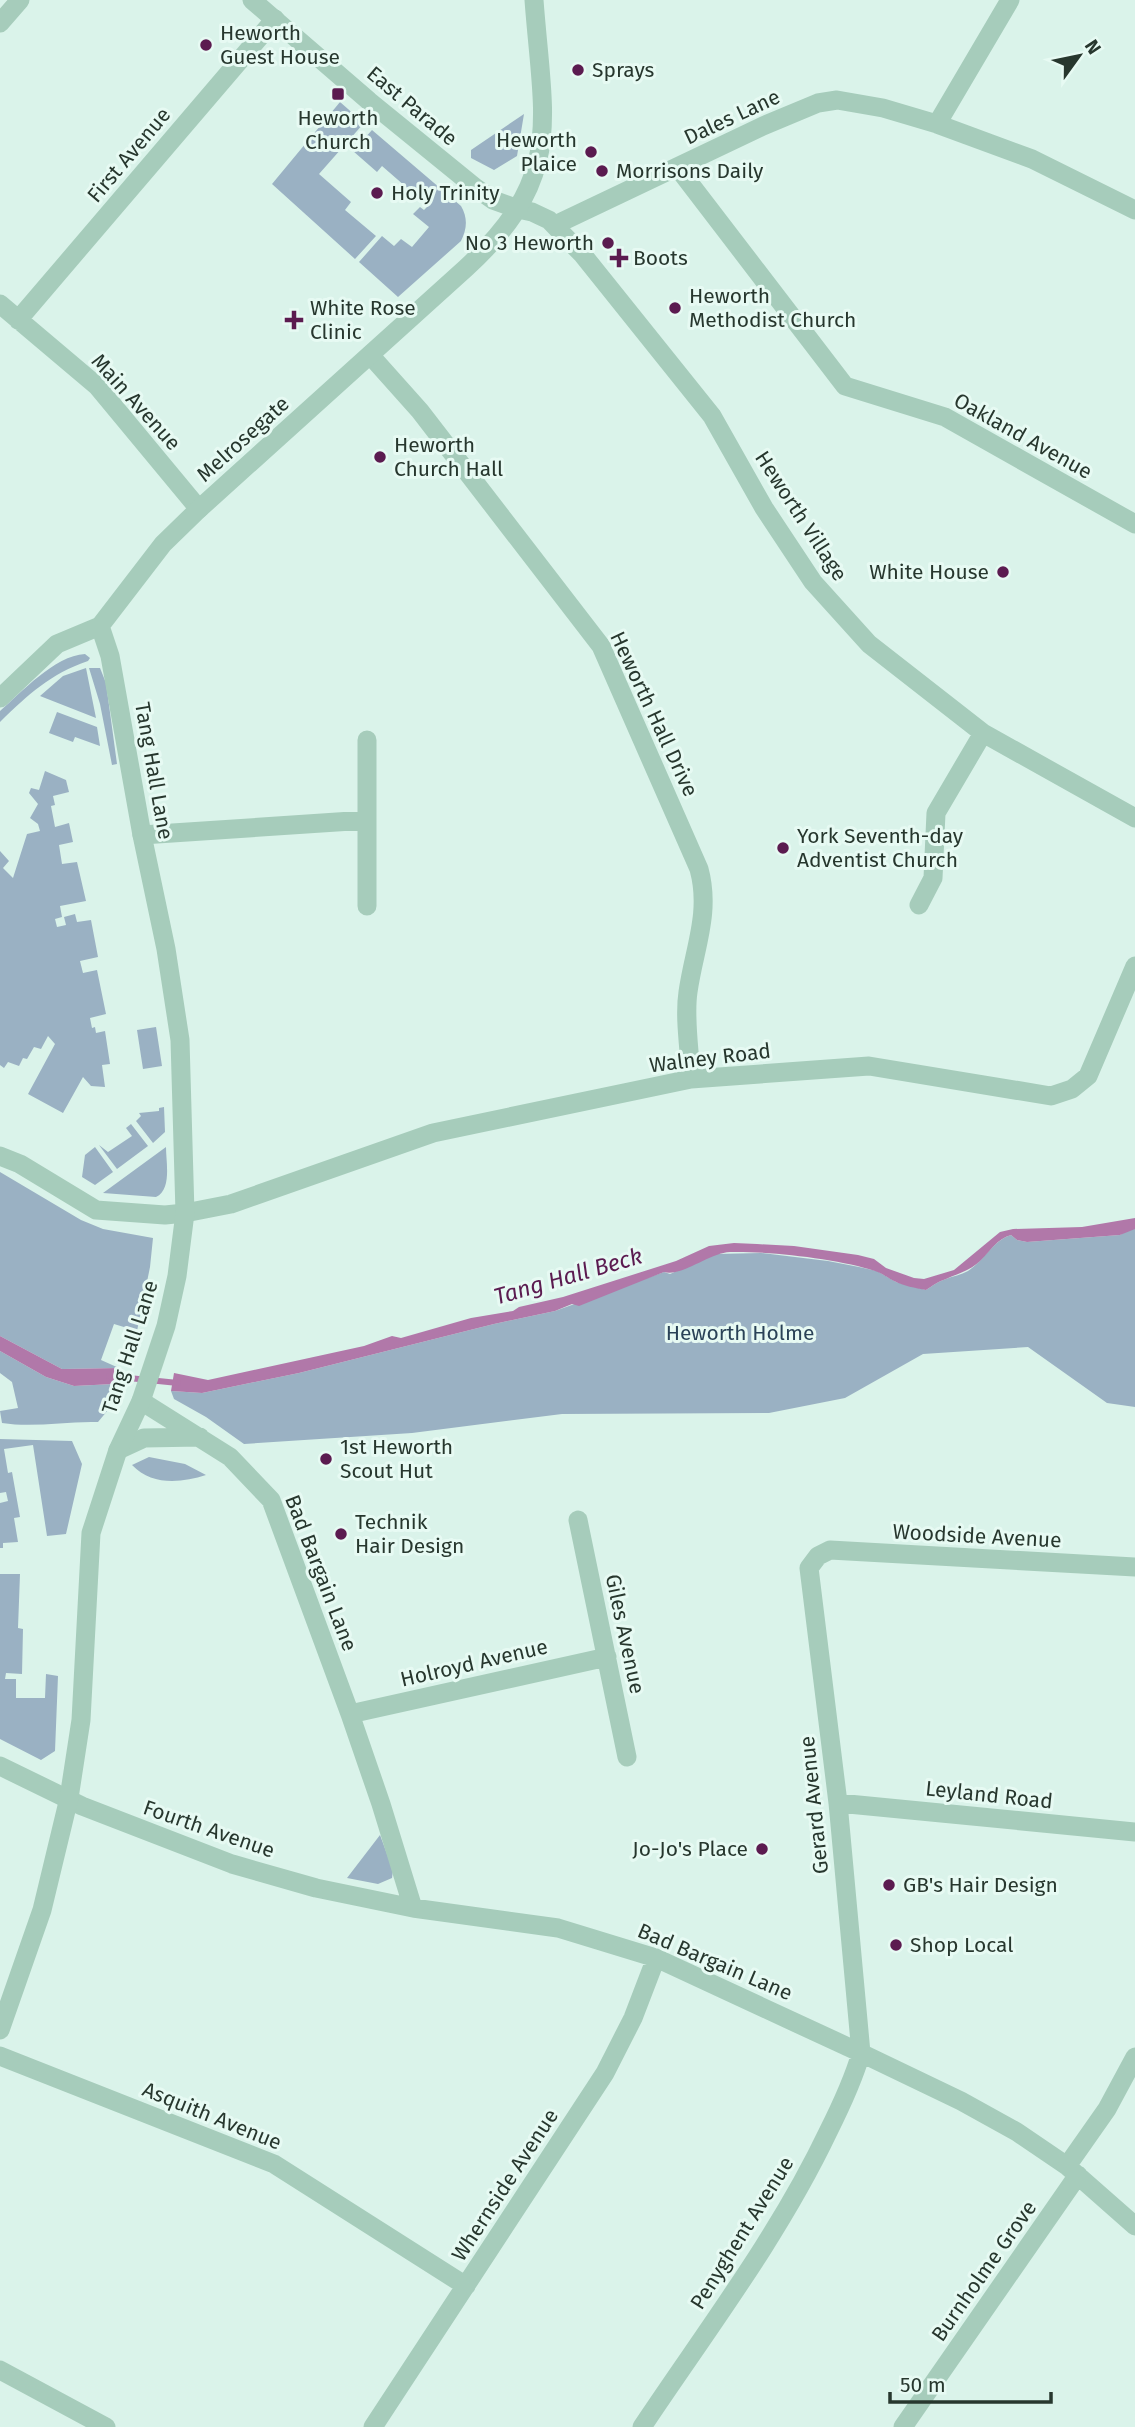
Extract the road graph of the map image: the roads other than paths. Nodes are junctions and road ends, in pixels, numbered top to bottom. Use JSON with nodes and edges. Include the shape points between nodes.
{"nodes":[{"id":1,"x":20,"y":0,"type":"edge"},
{"id":2,"x":252,"y":0,"type":"edge"},
{"id":3,"x":534,"y":0,"type":"edge"},
{"id":4,"x":1010,"y":0,"type":"edge"},
{"id":5,"x":275,"y":19,"type":"junction"},
{"id":6,"x":0,"y":23,"type":"edge"},
{"id":7,"x":937,"y":124,"type":"junction"},
{"id":8,"x":678,"y":168,"type":"junction"},
{"id":9,"x":518,"y":209,"type":"junction"},
{"id":10,"x":1135,"y":210,"type":"edge"},
{"id":11,"x":555,"y":225,"type":"junction"},
{"id":12,"x":0,"y":304,"type":"edge"},
{"id":13,"x":19,"y":320,"type":"junction"},
{"id":14,"x":370,"y":355,"type":"junction"},
{"id":15,"x":199,"y":509,"type":"junction"},
{"id":16,"x":1135,"y":524,"type":"edge"},
{"id":17,"x":100,"y":626,"type":"junction"},
{"id":18,"x":0,"y":698,"type":"edge"},
{"id":19,"x":983,"y":733,"type":"junction"},
{"id":20,"x":367,"y":740,"type":"dead end"},
{"id":21,"x":1135,"y":818,"type":"edge"},
{"id":22,"x":366,"y":820,"type":"junction"},
{"id":23,"x":142,"y":835,"type":"junction"},
{"id":24,"x":919,"y":905,"type":"dead end"},
{"id":25,"x":367,"y":906,"type":"dead end"},
{"id":26,"x":1135,"y":966,"type":"edge"},
{"id":27,"x":691,"y":1079,"type":"junction"},
{"id":28,"x":0,"y":1156,"type":"edge"},
{"id":29,"x":185,"y":1213,"type":"junction"},
{"id":30,"x":141,"y":1401,"type":"junction"},
{"id":31,"x":200,"y":1437,"type":"junction"},
{"id":32,"x":118,"y":1450,"type":"junction"},
{"id":33,"x":578,"y":1520,"type":"dead end"},
{"id":34,"x":818,"y":1556,"type":"joint"},
{"id":35,"x":1135,"y":1567,"type":"edge"},
{"id":36,"x":607,"y":1657,"type":"junction"},
{"id":37,"x":350,"y":1714,"type":"junction"},
{"id":38,"x":627,"y":1756,"type":"dead end"},
{"id":39,"x":0,"y":1766,"type":"edge"},
{"id":40,"x":69,"y":1798,"type":"junction"},
{"id":41,"x":838,"y":1803,"type":"junction"},
{"id":42,"x":1135,"y":1832,"type":"edge"},
{"id":43,"x":412,"y":1908,"type":"junction"},
{"id":44,"x":656,"y":1958,"type":"junction"},
{"id":45,"x":0,"y":2030,"type":"edge"},
{"id":46,"x":861,"y":2053,"type":"junction"},
{"id":47,"x":0,"y":2056,"type":"edge"},
{"id":48,"x":1135,"y":2057,"type":"edge"},
{"id":49,"x":1073,"y":2170,"type":"junction"},
{"id":50,"x":1135,"y":2226,"type":"edge"},
{"id":51,"x":466,"y":2287,"type":"junction"},
{"id":52,"x":0,"y":2370,"type":"edge"},
{"id":53,"x":107,"y":2427,"type":"edge"},
{"id":54,"x":373,"y":2427,"type":"edge"},
{"id":55,"x":642,"y":2427,"type":"edge"},
{"id":56,"x":903,"y":2427,"type":"edge"}],
"edges":[{"from":1,"to":6,"type":"street"},
{"from":2,"to":5,"type":"street","name":"East Parade"},
{"from":3,"to":9,"type":"street","name":"Melrosegate","via":[[543,133],[534,176]]},
{"from":4,"to":7,"type":"street"},
{"from":5,"to":9,"type":"street","name":"East Parade","via":[[476,188]]},
{"from":5,"to":13,"type":"street","name":"First Avenue"},
{"from":7,"to":8,"type":"street","name":"Dales Lane","via":[[853,101],[818,103]]},
{"from":7,"to":10,"type":"street","name":"Dales Lane","via":[[1032,159]]},
{"from":8,"to":11,"type":"street","name":"Dales Lane"},
{"from":8,"to":16,"type":"street","name":"Oakland Avenue","via":[[845,386],[945,417]]},
{"from":9,"to":11,"type":"street","name":"Heworth Village","via":[[541,215]]},
{"from":9,"to":14,"type":"street","name":"Melrosegate","via":[[485,250]]},
{"from":11,"to":19,"type":"street","name":"Heworth Village","via":[[712,416],[813,582],[869,644]]},
{"from":12,"to":13,"type":"street","name":"Main Avenue"},
{"from":13,"to":15,"type":"street","name":"Main Avenue","via":[[97,386]]},
{"from":14,"to":15,"type":"street","name":"Melrosegate"},
{"from":14,"to":27,"type":"street","name":"Heworth Hall Drive","via":[[420,411],[601,646],[704,888],[705,908],[687,994]]},
{"from":15,"to":17,"type":"street","name":"Melrosegate","via":[[163,544]]},
{"from":17,"to":18,"type":"street","name":"Melrosegate","via":[[57,644]]},
{"from":17,"to":23,"type":"street","name":"Tang Hall Lane","via":[[110,656]]},
{"from":19,"to":21,"type":"street","name":"Heworth Village"},
{"from":19,"to":24,"type":"street","via":[[936,813],[933,878]]},
{"from":20,"to":22,"type":"street"},
{"from":22,"to":23,"type":"street"},
{"from":22,"to":25,"type":"street"},
{"from":23,"to":29,"type":"street","name":"Tang Hall Lane","via":[[180,1040]]},
{"from":26,"to":27,"type":"street","name":"Walney Road","via":[[1088,1076],[1072,1089],[1051,1096],[870,1066]]},
{"from":27,"to":29,"type":"street","name":"Walney Road","via":[[433,1133],[230,1204]]},
{"from":28,"to":29,"type":"street","name":"Walney Road","via":[[96,1210]]},
{"from":29,"to":30,"type":"street","name":"Tang Hall Lane","via":[[166,1326]]},
{"from":30,"to":31,"type":"street","name":"Bad Bargain Lane"},
{"from":30,"to":32,"type":"street","name":"Tang Hall Lane"},
{"from":31,"to":32,"type":"street","via":[[144,1438]]},
{"from":31,"to":37,"type":"street","name":"Bad Bargain Lane","via":[[230,1457],[271,1500]]},
{"from":32,"to":40,"type":"street","name":"Tang Hall Lane","via":[[91,1533],[81,1720]]},
{"from":33,"to":36,"type":"street","name":"Giles Avenue"},
{"from":34,"to":35,"type":"street","name":"Woodside Avenue","via":[[830,1550]]},
{"from":34,"to":41,"type":"street","name":"Gerard Avenue","via":[[809,1568]]},
{"from":36,"to":37,"type":"street","name":"Holroyd Avenue"},
{"from":36,"to":38,"type":"street","name":"Giles Avenue"},
{"from":37,"to":43,"type":"street","name":"Bad Bargain Lane"},
{"from":39,"to":40,"type":"street","name":"Fourth Avenue"},
{"from":40,"to":43,"type":"street","name":"Fourth Avenue","via":[[232,1864]]},
{"from":40,"to":45,"type":"street","name":"Tang Hall Lane","via":[[42,1910]]},
{"from":41,"to":42,"type":"street","name":"Leyland Road"},
{"from":41,"to":46,"type":"street","name":"Gerard Avenue"},
{"from":43,"to":44,"type":"street","name":"Bad Bargain Lane","via":[[558,1928]]},
{"from":44,"to":46,"type":"street","name":"Bad Bargain Lane"},
{"from":44,"to":51,"type":"street","name":"Whernside Avenue","via":[[605,2073]]},
{"from":46,"to":49,"type":"street","name":"Bad Bargain Lane","via":[[1017,2132]]},
{"from":46,"to":55,"type":"street","name":"Penyghent Avenue","via":[[854,2077],[792,2200]]},
{"from":47,"to":51,"type":"street","name":"Asquith Avenue","via":[[274,2164]]},
{"from":48,"to":49,"type":"street","name":"Burnholme Grove"},
{"from":49,"to":50,"type":"street","name":"Bad Bargain Lane"},
{"from":49,"to":56,"type":"street","name":"Burnholme Grove"},
{"from":51,"to":54,"type":"street","name":"Whernside Avenue"},
{"from":52,"to":53,"type":"street"}]}
